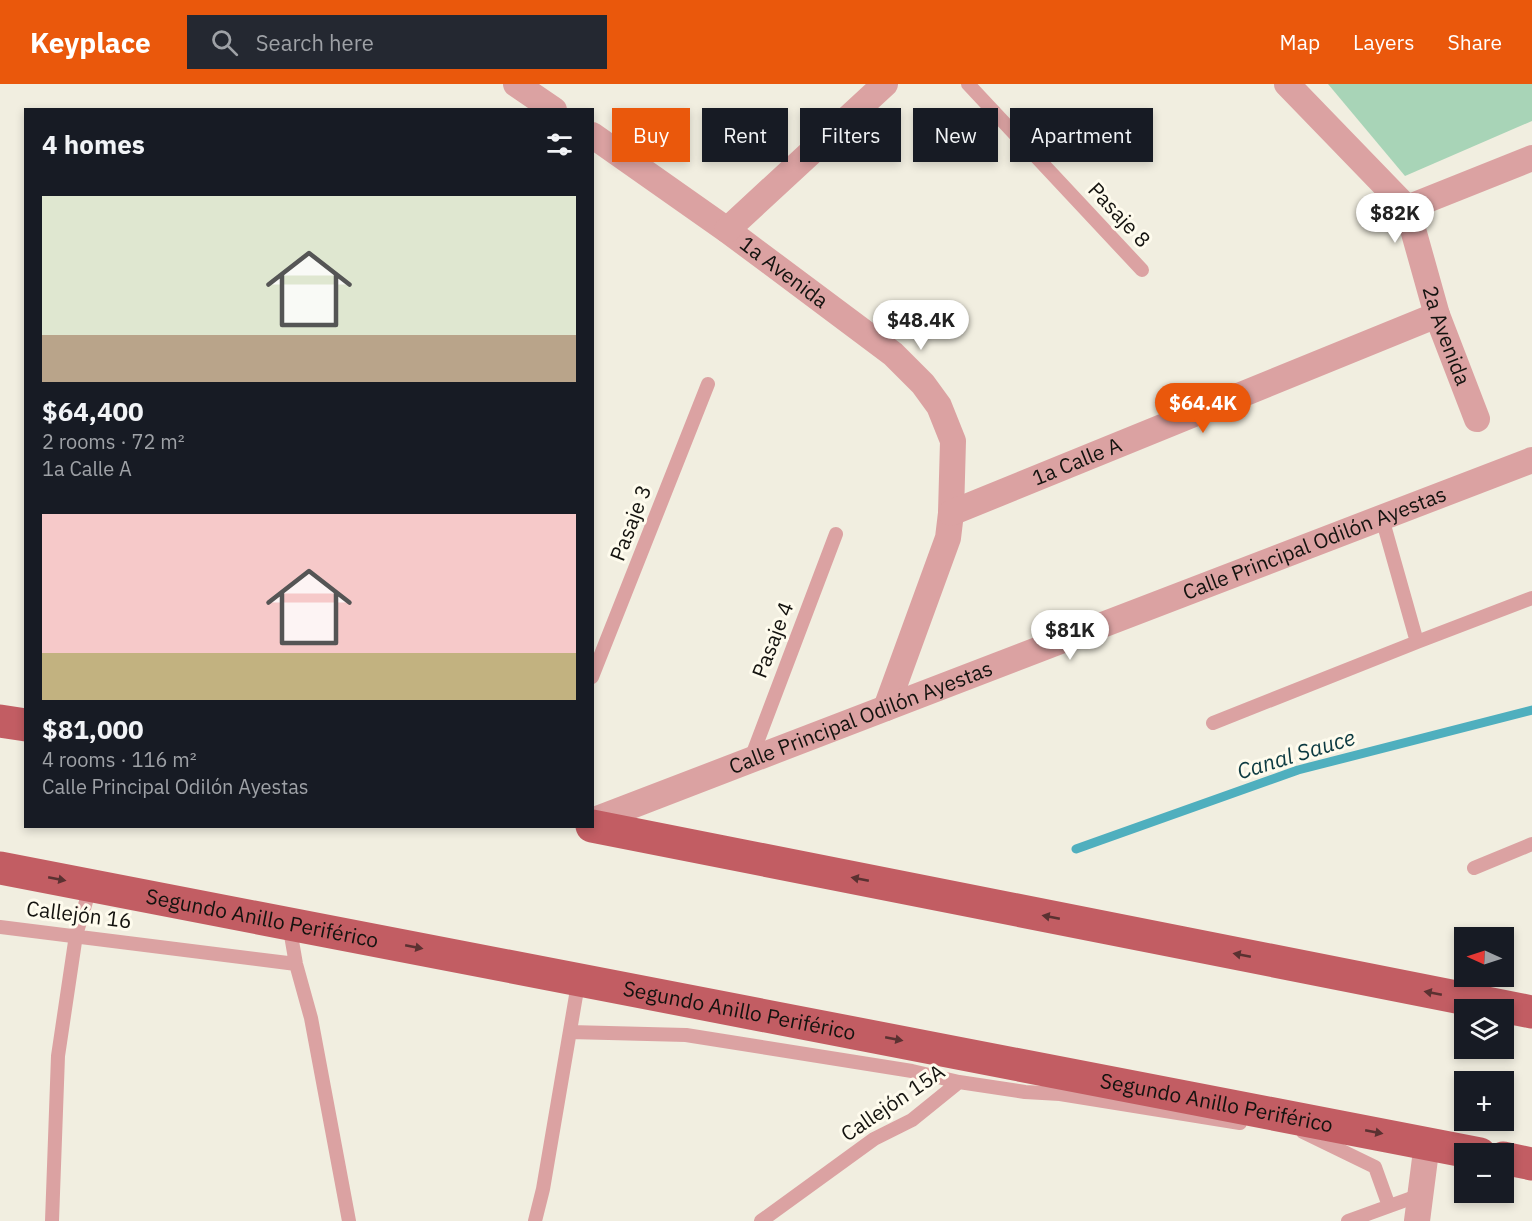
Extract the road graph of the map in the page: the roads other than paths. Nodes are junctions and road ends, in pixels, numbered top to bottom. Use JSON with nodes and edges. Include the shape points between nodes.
{"nodes":[{"id":1,"x":885,"y":84,"type":"edge"},
{"id":2,"x":968,"y":84,"type":"edge"},
{"id":3,"x":1287,"y":84,"type":"edge"},
{"id":4,"x":528,"y":87,"type":"edge"},
{"id":5,"x":553,"y":108,"type":"edge"},
{"id":6,"x":594,"y":136,"type":"edge"},
{"id":7,"x":1532,"y":158,"type":"edge"},
{"id":8,"x":1407,"y":208,"type":"junction"},
{"id":9,"x":726,"y":230,"type":"junction"},
{"id":10,"x":1142,"y":270,"type":"dead end"},
{"id":11,"x":1437,"y":315,"type":"junction"},
{"id":12,"x":708,"y":384,"type":"dead end"},
{"id":13,"x":1477,"y":419,"type":"dead end"},
{"id":14,"x":1532,"y":460,"type":"edge"},
{"id":15,"x":951,"y":513,"type":"junction"},
{"id":16,"x":1382,"y":518,"type":"junction"},
{"id":17,"x":836,"y":534,"type":"dead end"},
{"id":18,"x":1532,"y":598,"type":"edge"},
{"id":19,"x":1417,"y":642,"type":"junction"},
{"id":20,"x":594,"y":672,"type":"edge"},
{"id":21,"x":886,"y":708,"type":"junction"},
{"id":22,"x":0,"y":721,"type":"edge"},
{"id":23,"x":1213,"y":723,"type":"dead end"},
{"id":24,"x":24,"y":725,"type":"edge"},
{"id":25,"x":750,"y":761,"type":"junction"},
{"id":26,"x":594,"y":822,"type":"edge"},
{"id":27,"x":594,"y":823,"type":"edge"},
{"id":28,"x":1532,"y":843,"type":"edge"},
{"id":29,"x":0,"y":868,"type":"edge"},
{"id":30,"x":1474,"y":868,"type":"dead end"},
{"id":31,"x":91,"y":885,"type":"junction"},
{"id":32,"x":289,"y":924,"type":"junction"},
{"id":33,"x":0,"y":927,"type":"edge"},
{"id":34,"x":76,"y":935,"type":"junction"},
{"id":35,"x":296,"y":963,"type":"junction"},
{"id":36,"x":579,"y":978,"type":"junction"},
{"id":37,"x":1532,"y":1012,"type":"edge"},
{"id":38,"x":570,"y":1032,"type":"junction"},
{"id":39,"x":959,"y":1082,"type":"junction"},
{"id":40,"x":1427,"y":1143,"type":"junction"},
{"id":41,"x":1454,"y":1149,"type":"edge"},
{"id":42,"x":1514,"y":1160,"type":"edge"},
{"id":43,"x":1532,"y":1164,"type":"edge"},
{"id":44,"x":1420,"y":1195,"type":"junction"},
{"id":45,"x":1389,"y":1206,"type":"junction"},
{"id":46,"x":52,"y":1221,"type":"edge"},
{"id":47,"x":349,"y":1221,"type":"edge"},
{"id":48,"x":535,"y":1221,"type":"edge"},
{"id":49,"x":761,"y":1221,"type":"edge"},
{"id":50,"x":1348,"y":1221,"type":"edge"},
{"id":51,"x":1417,"y":1221,"type":"edge"}],
"edges":[{"from":1,"to":9,"type":"street"},
{"from":2,"to":10,"type":"lane","name":"Pasaje 8"},
{"from":3,"to":8,"type":"street","name":"2a Avenida"},
{"from":4,"to":5,"type":"street"},
{"from":6,"to":9,"type":"street","name":"1a Avenida"},
{"from":7,"to":8,"type":"street"},
{"from":8,"to":11,"type":"street","name":"2a Avenida"},
{"from":9,"to":15,"type":"street","name":"1a Avenida","via":[[892,354],[923,384],[939,406],[952,441]]},
{"from":11,"to":13,"type":"street","name":"2a Avenida"},
{"from":11,"to":15,"type":"street","name":"1a Calle A"},
{"from":12,"to":20,"type":"lane","name":"Pasaje 3"},
{"from":14,"to":16,"type":"street","name":"Calle Principal Odilón Ayestas"},
{"from":15,"to":21,"type":"street","name":"1a Avenida","via":[[948,538]]},
{"from":16,"to":19,"type":"lane"},
{"from":16,"to":21,"type":"street","name":"Calle Principal Odilón Ayestas"},
{"from":17,"to":25,"type":"lane","name":"Pasaje 4"},
{"from":18,"to":19,"type":"lane"},
{"from":19,"to":23,"type":"lane"},
{"from":21,"to":25,"type":"street","name":"Calle Principal Odilón Ayestas"},
{"from":22,"to":24,"type":"main road"},
{"from":25,"to":26,"type":"street","name":"Calle Principal Odilón Ayestas"},
{"from":37,"to":27,"type":"main road","one_way":true},
{"from":28,"to":30,"type":"lane"},
{"from":29,"to":31,"type":"main road","name":"Segundo Anillo Periférico","one_way":true},
{"from":31,"to":32,"type":"main road","name":"Segundo Anillo Periférico"},
{"from":31,"to":34,"type":"lane"},
{"from":32,"to":35,"type":"lane"},
{"from":32,"to":36,"type":"main road","name":"Segundo Anillo Periférico","one_way":true},
{"from":33,"to":34,"type":"lane","name":"Callejón 16"},
{"from":34,"to":35,"type":"lane","name":"Callejón 16"},
{"from":34,"to":46,"type":"lane","via":[[58,1056]]},
{"from":35,"to":47,"type":"lane","via":[[311,1018]]},
{"from":36,"to":38,"type":"lane"},
{"from":36,"to":40,"type":"main road","name":"Segundo Anillo Periférico","one_way":true},
{"from":38,"to":39,"type":"lane","via":[[686,1035]]},
{"from":38,"to":48,"type":"lane"},
{"from":39,"to":45,"type":"lane","name":"Callejón 15A","via":[[1299,1130],[1374,1167]]},
{"from":39,"to":49,"type":"lane","name":"Callejón 15A","via":[[912,1120],[874,1139]]},
{"from":40,"to":41,"type":"main road","name":"Segundo Anillo Periférico"},
{"from":40,"to":44,"type":"street"},
{"from":42,"to":43,"type":"main road"},
{"from":44,"to":45,"type":"lane"},
{"from":44,"to":51,"type":"street"},
{"from":45,"to":50,"type":"lane"}]}
